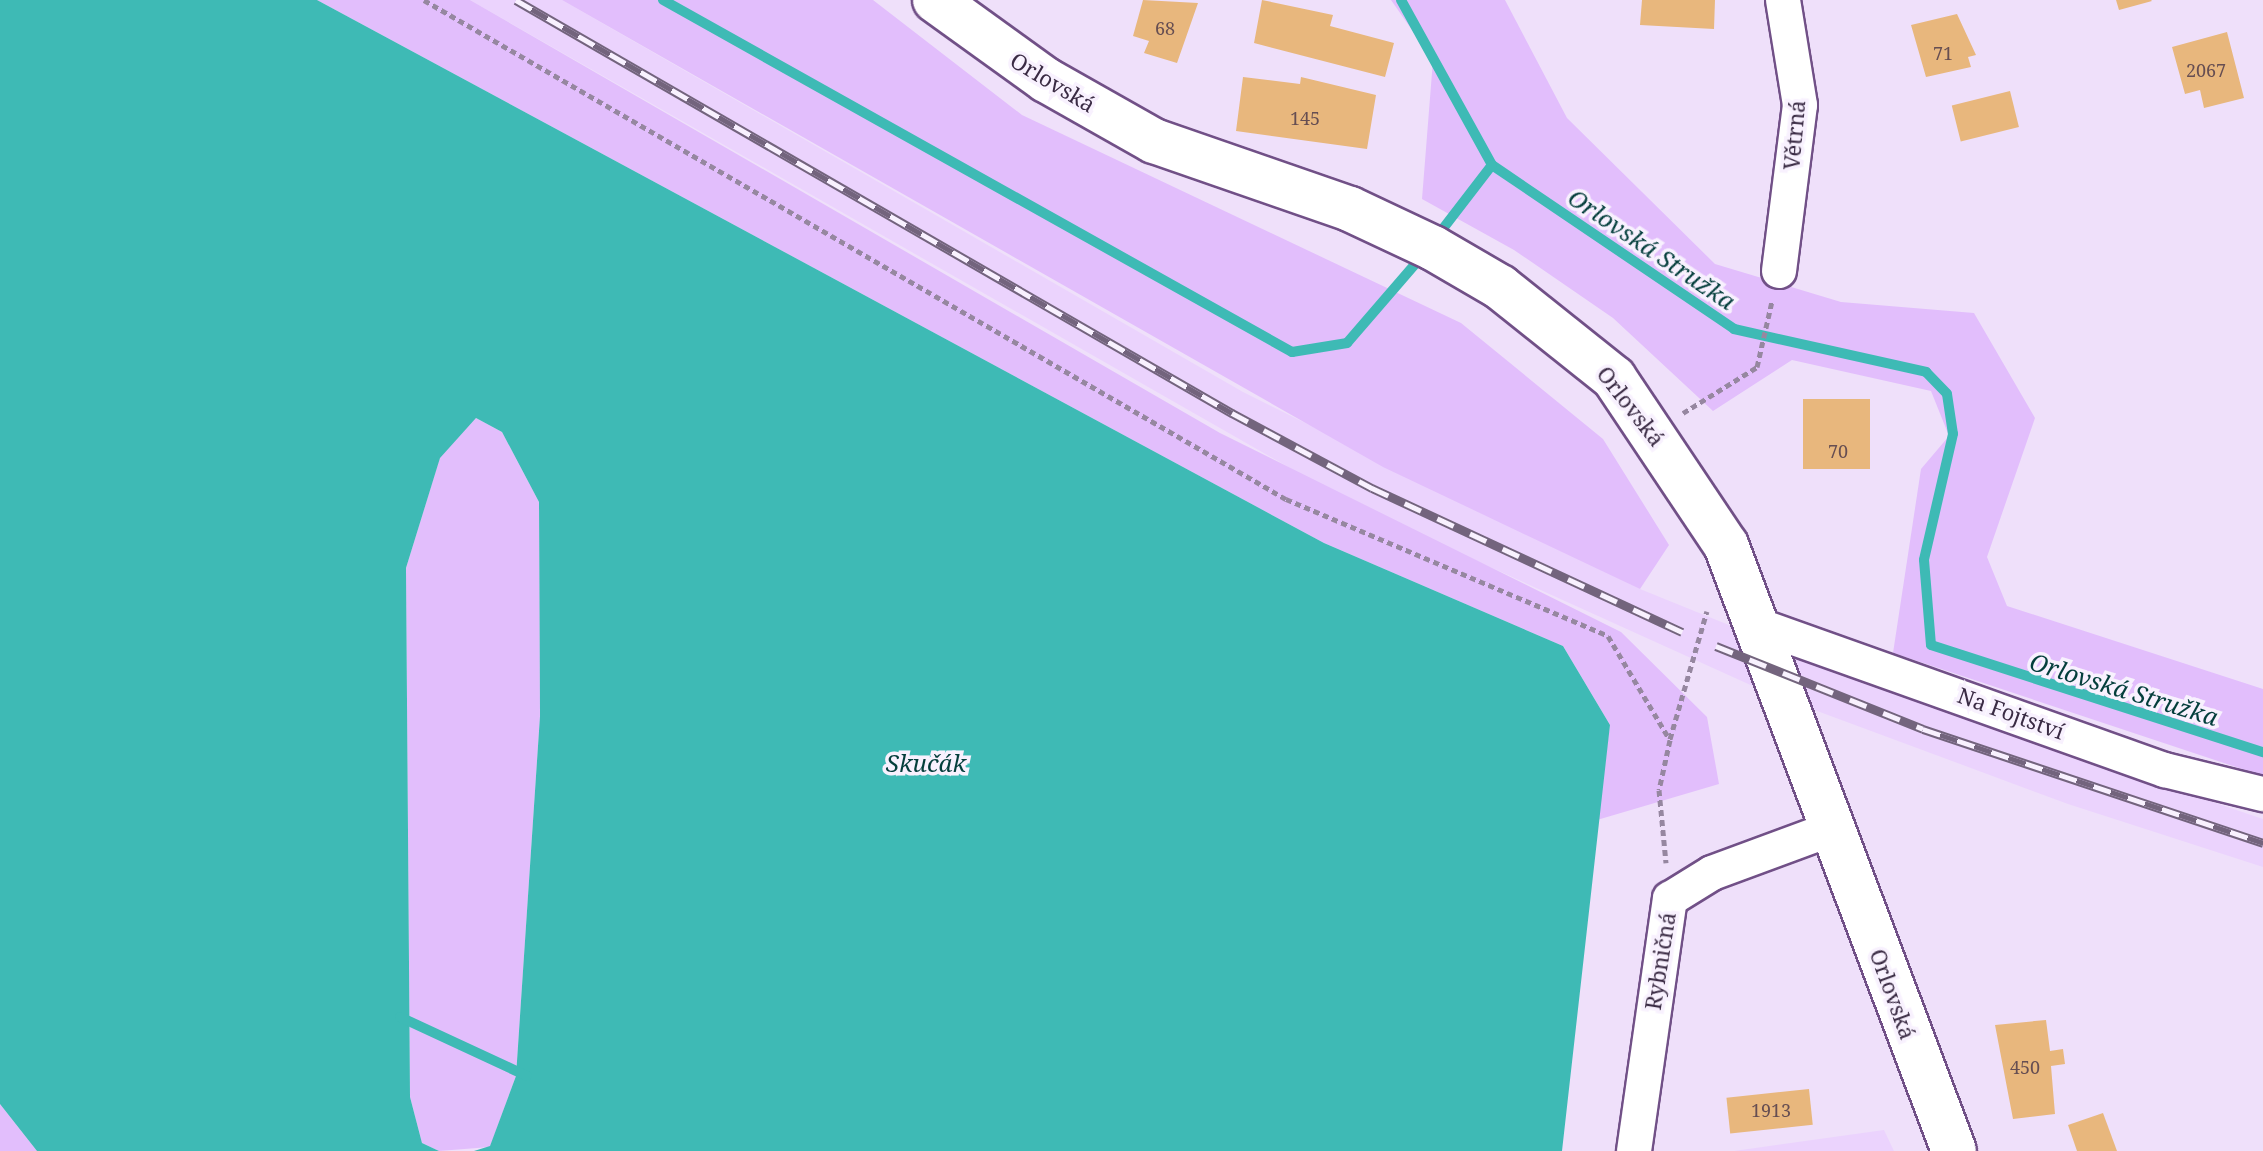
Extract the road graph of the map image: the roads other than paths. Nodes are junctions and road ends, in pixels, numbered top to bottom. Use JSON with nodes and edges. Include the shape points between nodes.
{"nodes":[{"id":1,"x":935,"y":0,"type":"edge"},
{"id":2,"x":1783,"y":0,"type":"edge"},
{"id":3,"x":1779,"y":271,"type":"road end"},
{"id":4,"x":1760,"y":626,"type":"junction"},
{"id":5,"x":2263,"y":794,"type":"edge"},
{"id":6,"x":1831,"y":829,"type":"junction"},
{"id":7,"x":1634,"y":1151,"type":"edge"},
{"id":8,"x":1954,"y":1151,"type":"edge"}],
"edges":[{"from":1,"to":4,"type":"main road","name":"Orlovská","via":[[1046,80],[1154,141],[1350,209],[1500,287],[1614,378],[1726,545]]},
{"from":2,"to":3,"type":"street","name":"Větrná","via":[[1800,105]]},
{"from":4,"to":5,"type":"street","name":"Na Fojtství","via":[[2165,770]]},
{"from":4,"to":6,"type":"main road","name":"Orlovská"},
{"from":6,"to":7,"type":"street","name":"Rybničná","via":[[1712,873],[1670,899]]},
{"from":6,"to":8,"type":"main road","name":"Orlovská"}]}
